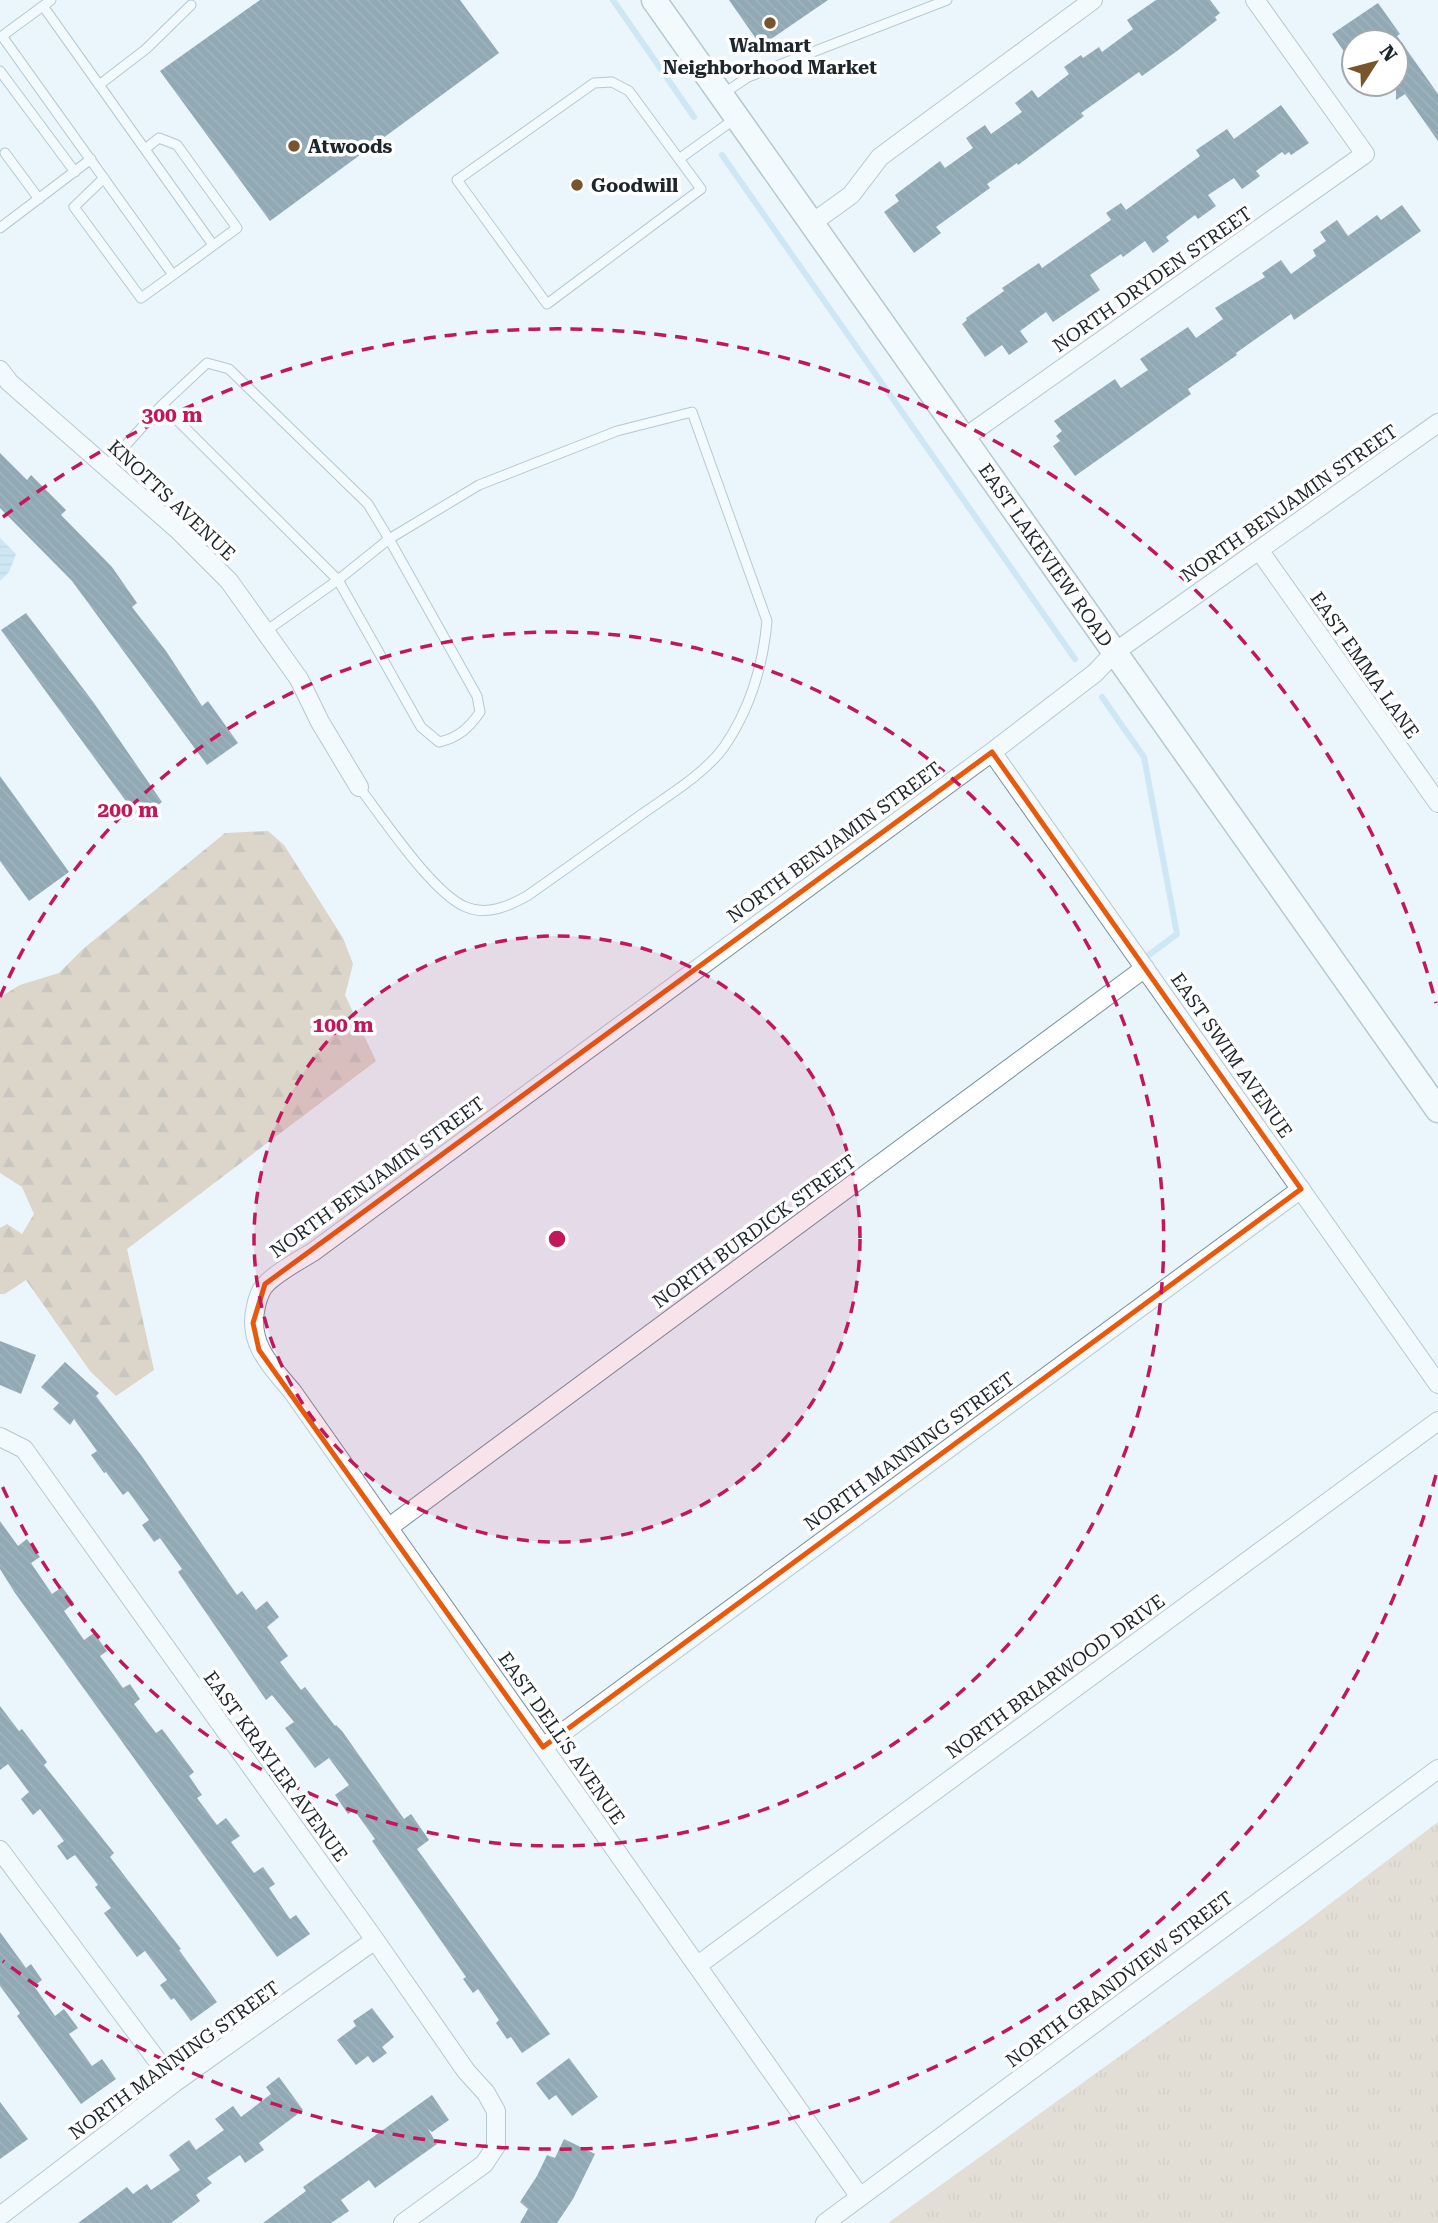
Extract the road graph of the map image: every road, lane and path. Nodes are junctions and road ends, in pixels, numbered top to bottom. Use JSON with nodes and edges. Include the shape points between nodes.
{"nodes":[{"id":1,"x":654,"y":0,"type":"edge"},
{"id":2,"x":947,"y":0,"type":"edge"},
{"id":3,"x":1093,"y":0,"type":"edge"},
{"id":4,"x":1255,"y":0,"type":"edge"},
{"id":5,"x":192,"y":2,"type":"edge"},
{"id":6,"x":47,"y":3,"type":"edge"},
{"id":7,"x":0,"y":71,"type":"edge"},
{"id":8,"x":99,"y":85,"type":"junction"},
{"id":9,"x":721,"y":95,"type":"junction"},
{"id":10,"x":737,"y":117,"type":"junction"},
{"id":11,"x":145,"y":149,"type":"junction"},
{"id":12,"x":5,"y":153,"type":"dead end"},
{"id":13,"x":91,"y":159,"type":"junction"},
{"id":14,"x":679,"y":159,"type":"junction"},
{"id":15,"x":75,"y":172,"type":"junction"},
{"id":16,"x":104,"y":178,"type":"junction"},
{"id":17,"x":39,"y":199,"type":"junction"},
{"id":18,"x":812,"y":223,"type":"junction"},
{"id":19,"x":0,"y":229,"type":"edge"},
{"id":20,"x":214,"y":245,"type":"junction"},
{"id":21,"x":173,"y":275,"type":"junction"},
{"id":22,"x":0,"y":370,"type":"edge"},
{"id":23,"x":162,"y":405,"type":"junction"},
{"id":24,"x":1438,"y":423,"type":"edge"},
{"id":25,"x":964,"y":438,"type":"junction"},
{"id":26,"x":106,"y":467,"type":"junction"},
{"id":27,"x":389,"y":539,"type":"junction"},
{"id":28,"x":1259,"y":550,"type":"junction"},
{"id":29,"x":338,"y":580,"type":"junction"},
{"id":30,"x":266,"y":631,"type":"junction"},
{"id":31,"x":1115,"y":652,"type":"junction"},
{"id":32,"x":992,"y":752,"type":"junction"},
{"id":33,"x":359,"y":787,"type":"joint"},
{"id":34,"x":1438,"y":803,"type":"edge"},
{"id":35,"x":1145,"y":968,"type":"junction"},
{"id":36,"x":1438,"y":1110,"type":"edge"},
{"id":37,"x":1301,"y":1189,"type":"junction"},
{"id":38,"x":258,"y":1297,"type":"joint"},
{"id":39,"x":1438,"y":1384,"type":"edge"},
{"id":40,"x":1438,"y":1421,"type":"edge"},
{"id":41,"x":0,"y":1437,"type":"edge"},
{"id":42,"x":388,"y":1528,"type":"junction"},
{"id":43,"x":543,"y":1747,"type":"junction"},
{"id":44,"x":1438,"y":1769,"type":"edge"},
{"id":45,"x":0,"y":1850,"type":"edge"},
{"id":46,"x":375,"y":1940,"type":"junction"},
{"id":47,"x":698,"y":1965,"type":"junction"},
{"id":48,"x":174,"y":2083,"type":"junction"},
{"id":49,"x":860,"y":2197,"type":"junction"},
{"id":50,"x":0,"y":2216,"type":"edge"},
{"id":51,"x":403,"y":2223,"type":"edge"},
{"id":52,"x":825,"y":2223,"type":"edge"}],
"edges":[{"from":1,"to":9,"type":"street","name":"EAST LAKEVIEW ROAD"},
{"from":2,"to":9,"type":"lane","via":[[748,76]]},
{"from":3,"to":18,"type":"street","via":[[880,157],[851,195]]},
{"from":4,"to":25,"type":"street","name":"NORTH DRYDEN STREET","via":[[1365,154]]},
{"from":5,"to":8,"type":"lane","via":[[146,48]]},
{"from":6,"to":8,"type":"lane"},
{"from":6,"to":13,"type":"lane","via":[[2,36]]},
{"from":7,"to":15,"type":"lane"},
{"from":8,"to":11,"type":"lane"},
{"from":9,"to":10,"type":"street","name":"EAST LAKEVIEW ROAD"},
{"from":10,"to":14,"type":"lane"},
{"from":10,"to":18,"type":"street","name":"EAST LAKEVIEW ROAD"},
{"from":11,"to":20,"type":"lane"},
{"from":11,"to":20,"type":"lane","via":[[159,138],[177,145],[185,155],[237,228]]},
{"from":12,"to":17,"type":"lane"},
{"from":13,"to":15,"type":"lane"},
{"from":13,"to":16,"type":"lane"},
{"from":14,"to":14,"type":"lane","via":[[701,189],[547,304],[457,180],[594,83],[603,82],[629,91]]},
{"from":15,"to":17,"type":"lane"},
{"from":16,"to":21,"type":"lane"},
{"from":16,"to":21,"type":"lane","via":[[74,207],[141,298]]},
{"from":17,"to":19,"type":"lane"},
{"from":18,"to":25,"type":"street","name":"EAST LAKEVIEW ROAD"},
{"from":20,"to":21,"type":"lane"},
{"from":22,"to":26,"type":"street","name":"KNOTTS AVENUE"},
{"from":23,"to":26,"type":"lane"},
{"from":23,"to":27,"type":"lane","via":[[207,363],[229,369],[368,504]]},
{"from":23,"to":29,"type":"lane"},
{"from":24,"to":28,"type":"street","name":"NORTH BENJAMIN STREET"},
{"from":25,"to":31,"type":"street","name":"EAST LAKEVIEW ROAD"},
{"from":26,"to":30,"type":"street","name":"KNOTTS AVENUE","via":[[229,581]]},
{"from":27,"to":29,"type":"lane"},
{"from":27,"to":29,"type":"lane","via":[[477,696],[480,712],[463,733],[439,742],[421,727]]},
{"from":27,"to":33,"type":"lane","via":[[480,485],[617,431],[692,411],[767,621],[764,654],[757,680],[722,748],[681,787],[504,908],[467,908],[448,896]]},
{"from":28,"to":31,"type":"street","name":"NORTH BENJAMIN STREET"},
{"from":28,"to":34,"type":"street","name":"EAST EMMA LANE"},
{"from":29,"to":30,"type":"lane"},
{"from":30,"to":33,"type":"street","name":"KNOTTS AVENUE","via":[[299,679]]},
{"from":31,"to":32,"type":"street","name":"NORTH BENJAMIN STREET","via":[[1095,673]]},
{"from":31,"to":36,"type":"street","name":"EAST LAKEVIEW ROAD"},
{"from":32,"to":35,"type":"street","name":"EAST SWIM AVENUE"},
{"from":32,"to":38,"type":"street","name":"NORTH BENJAMIN STREET","via":[[277,1274]]},
{"from":35,"to":37,"type":"street","name":"EAST SWIM AVENUE"},
{"from":35,"to":42,"type":"street","name":"NORTH BURDICK STREET"},
{"from":37,"to":39,"type":"street","name":"EAST SWIM AVENUE"},
{"from":37,"to":43,"type":"street","name":"NORTH MANNING STREET"},
{"from":38,"to":42,"type":"street","name":"EAST DELL'S AVENUE","via":[[253,1323],[259,1350]]},
{"from":40,"to":47,"type":"street","name":"NORTH BRIARWOOD DRIVE"},
{"from":41,"to":46,"type":"street","name":"EAST KRAYLER AVENUE","via":[[24,1449]]},
{"from":42,"to":43,"type":"street","name":"EAST DELL'S AVENUE"},
{"from":43,"to":47,"type":"street","name":"EAST DELL'S AVENUE"},
{"from":44,"to":49,"type":"street","name":"NORTH GRANDVIEW STREET"},
{"from":45,"to":48,"type":"street"},
{"from":46,"to":48,"type":"street","name":"NORTH MANNING STREET"},
{"from":46,"to":51,"type":"street","name":"EAST KRAYLER AVENUE","via":[[496,2111],[496,2146],[484,2164]]},
{"from":47,"to":49,"type":"street","name":"EAST DELL'S AVENUE"},
{"from":48,"to":50,"type":"street","name":"NORTH MANNING STREET"},
{"from":49,"to":52,"type":"street","name":"NORTH GRANDVIEW STREET"}]}
